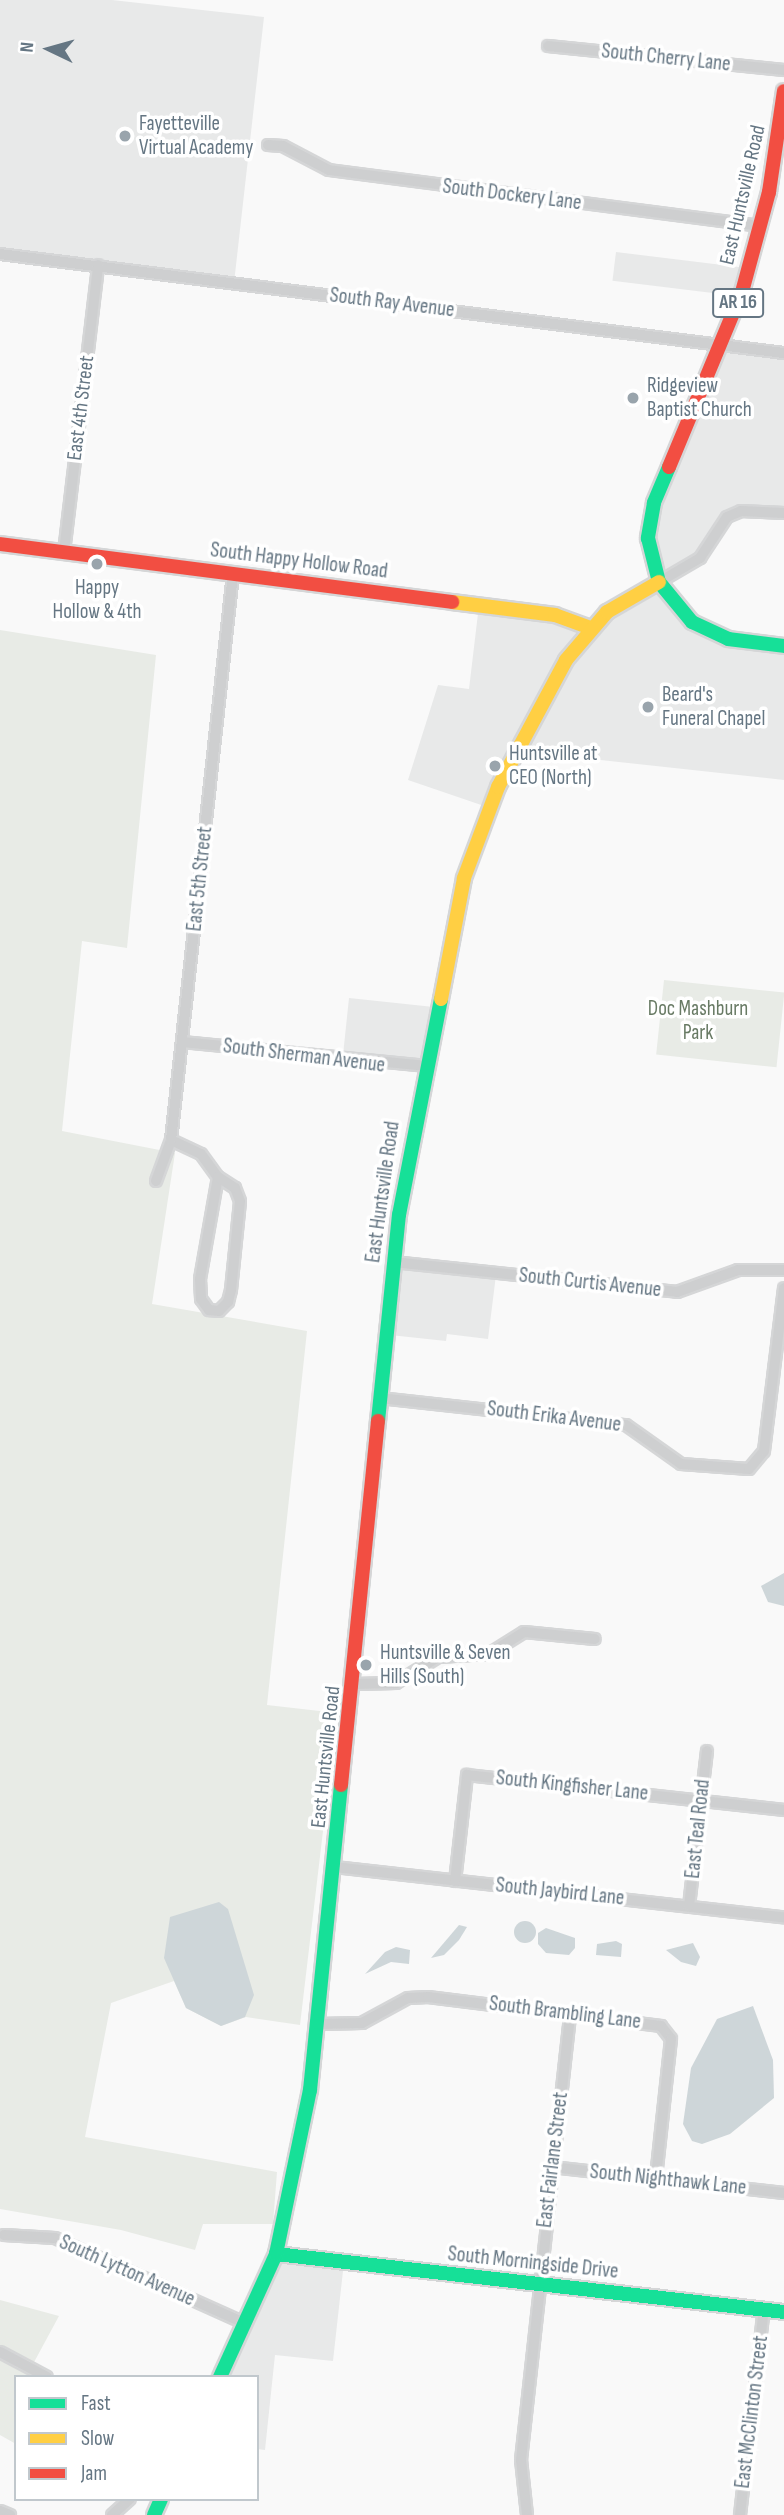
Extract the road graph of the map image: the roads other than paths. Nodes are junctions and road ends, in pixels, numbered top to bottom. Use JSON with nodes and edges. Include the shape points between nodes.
{"nodes":[{"id":1,"x":548,"y":46,"type":"dead end"},
{"id":2,"x":784,"y":70,"type":"edge"},
{"id":3,"x":784,"y":91,"type":"edge"},
{"id":4,"x":268,"y":145,"type":"dead end"},
{"id":5,"x":761,"y":226,"type":"junction"},
{"id":6,"x":0,"y":254,"type":"edge"},
{"id":7,"x":98,"y":265,"type":"junction"},
{"id":8,"x":723,"y":345,"type":"junction"},
{"id":9,"x":784,"y":353,"type":"edge"},
{"id":10,"x":784,"y":513,"type":"edge"},
{"id":11,"x":0,"y":544,"type":"edge"},
{"id":12,"x":64,"y":552,"type":"junction"},
{"id":13,"x":233,"y":574,"type":"junction"},
{"id":14,"x":659,"y":582,"type":"junction"},
{"id":15,"x":591,"y":628,"type":"junction"},
{"id":16,"x":784,"y":646,"type":"edge"},
{"id":17,"x":183,"y":1042,"type":"junction"},
{"id":18,"x":425,"y":1066,"type":"junction"},
{"id":19,"x":171,"y":1140,"type":"junction"},
{"id":20,"x":218,"y":1177,"type":"junction"},
{"id":21,"x":156,"y":1181,"type":"dead end"},
{"id":22,"x":393,"y":1262,"type":"junction"},
{"id":23,"x":784,"y":1270,"type":"edge"},
{"id":24,"x":784,"y":1288,"type":"edge"},
{"id":25,"x":380,"y":1398,"type":"junction"},
{"id":26,"x":595,"y":1639,"type":"dead end"},
{"id":27,"x":354,"y":1684,"type":"junction"},
{"id":28,"x":707,"y":1751,"type":"dead end"},
{"id":29,"x":701,"y":1801,"type":"junction"},
{"id":30,"x":784,"y":1810,"type":"edge"},
{"id":31,"x":335,"y":1867,"type":"junction"},
{"id":32,"x":455,"y":1881,"type":"junction"},
{"id":33,"x":690,"y":1906,"type":"junction"},
{"id":34,"x":784,"y":1917,"type":"edge"},
{"id":35,"x":570,"y":2013,"type":"junction"},
{"id":36,"x":319,"y":2024,"type":"junction"},
{"id":37,"x":552,"y":2167,"type":"junction"},
{"id":38,"x":656,"y":2178,"type":"junction"},
{"id":39,"x":784,"y":2193,"type":"edge"},
{"id":40,"x":4,"y":2235,"type":"dead end"},
{"id":41,"x":276,"y":2254,"type":"junction"},
{"id":42,"x":539,"y":2285,"type":"junction"},
{"id":43,"x":764,"y":2309,"type":"junction"},
{"id":44,"x":784,"y":2312,"type":"edge"},
{"id":45,"x":246,"y":2324,"type":"junction"},
{"id":46,"x":0,"y":2352,"type":"edge"},
{"id":47,"x":43,"y":2375,"type":"edge"},
{"id":48,"x":221,"y":2375,"type":"edge"},
{"id":49,"x":128,"y":2501,"type":"edge"},
{"id":50,"x":0,"y":2511,"type":"edge"},
{"id":51,"x":531,"y":2514,"type":"edge"},
{"id":52,"x":10,"y":2515,"type":"edge"},
{"id":53,"x":112,"y":2515,"type":"edge"},
{"id":54,"x":740,"y":2515,"type":"edge"}],
"edges":[{"from":1,"to":2,"type":"street","name":"South Cherry Lane"},
{"from":3,"to":5,"type":"main road","name":"East Huntsville Road","number":"AR 16"},
{"from":4,"to":5,"type":"street","name":"South Dockery Lane","via":[[282,146],[329,170]]},
{"from":5,"to":8,"type":"main road","name":"East Huntsville Road","number":"AR 16"},
{"from":6,"to":7,"type":"street","name":"South Ray Avenue"},
{"from":7,"to":8,"type":"street","name":"South Ray Avenue"},
{"from":7,"to":12,"type":"street","name":"East 4th Street"},
{"from":8,"to":9,"type":"street","name":"South Ray Avenue"},
{"from":8,"to":14,"type":"main road","name":"East Huntsville Road","number":"AR 16","via":[[650,516],[650,558]]},
{"from":10,"to":14,"type":"street","via":[[741,511],[727,517],[700,558]]},
{"from":11,"to":12,"type":"main road","name":"South Happy Hollow Road"},
{"from":12,"to":13,"type":"main road","name":"South Happy Hollow Road"},
{"from":13,"to":15,"type":"main road","name":"South Happy Hollow Road","via":[[555,615]]},
{"from":13,"to":17,"type":"street","name":"East 5th Street"},
{"from":14,"to":15,"type":"main road","name":"East Huntsville Road","via":[[629,597]]},
{"from":14,"to":16,"type":"main road","number":"AR 16","via":[[679,611],[707,631],[728,639]]},
{"from":15,"to":18,"type":"main road","name":"East Huntsville Road","via":[[566,660],[486,816],[464,878]]},
{"from":17,"to":18,"type":"street","name":"South Sherman Avenue"},
{"from":17,"to":19,"type":"street","name":"East 5th Street"},
{"from":18,"to":22,"type":"main road","name":"East Huntsville Road"},
{"from":19,"to":20,"type":"street","via":[[201,1154]]},
{"from":19,"to":21,"type":"street","name":"East 5th Street"},
{"from":20,"to":20,"type":"street","via":[[235,1188],[240,1201],[231,1290],[228,1303],[219,1311],[209,1310],[201,1299],[200,1279]]},
{"from":22,"to":23,"type":"street","name":"South Curtis Avenue","via":[[677,1292],[738,1270]]},
{"from":22,"to":25,"type":"main road","name":"East Huntsville Road"},
{"from":24,"to":25,"type":"street","name":"South Erika Avenue","via":[[764,1451],[755,1466],[741,1470],[681,1464],[626,1425]]},
{"from":25,"to":27,"type":"main road","name":"East Huntsville Road"},
{"from":26,"to":27,"type":"street","via":[[524,1632],[489,1654],[438,1657],[396,1683]]},
{"from":27,"to":31,"type":"main road","name":"East Huntsville Road"},
{"from":28,"to":29,"type":"street","name":"East Teal Road"},
{"from":29,"to":30,"type":"street","name":"South Kingfisher Lane"},
{"from":29,"to":32,"type":"street","name":"South Kingfisher Lane","via":[[467,1775]]},
{"from":29,"to":33,"type":"street","name":"East Teal Road"},
{"from":31,"to":32,"type":"street","name":"South Jaybird Lane"},
{"from":31,"to":36,"type":"main road","name":"East Huntsville Road"},
{"from":32,"to":33,"type":"street","name":"South Jaybird Lane"},
{"from":33,"to":34,"type":"street","name":"South Jaybird Lane"},
{"from":35,"to":36,"type":"street","name":"South Brambling Lane","via":[[428,1997],[408,1998],[362,2024]]},
{"from":35,"to":37,"type":"street","name":"East Fairlane Street"},
{"from":35,"to":38,"type":"street","name":"South Brambling Lane","via":[[652,2023],[668,2031],[671,2051]]},
{"from":36,"to":41,"type":"main road","name":"East Huntsville Road"},
{"from":37,"to":38,"type":"street","name":"South Nighthawk Lane"},
{"from":37,"to":42,"type":"street","name":"East Fairlane Street"},
{"from":38,"to":39,"type":"street","name":"South Nighthawk Lane"},
{"from":40,"to":45,"type":"street","name":"South Lytton Avenue","via":[[55,2238]]},
{"from":41,"to":42,"type":"main road","name":"South Morningside Drive"},
{"from":41,"to":45,"type":"main road","name":"East Huntsville Road"},
{"from":42,"to":43,"type":"main road","name":"South Morningside Drive"},
{"from":42,"to":51,"type":"street","name":"East Fairlane Street","via":[[521,2460]]},
{"from":43,"to":44,"type":"main road","name":"South Morningside Drive"},
{"from":43,"to":54,"type":"street","name":"East McClinton Street"},
{"from":45,"to":48,"type":"main road","name":"East Huntsville Road"},
{"from":46,"to":47,"type":"street"},
{"from":49,"to":53,"type":"street"},
{"from":50,"to":52,"type":"street"}]}
